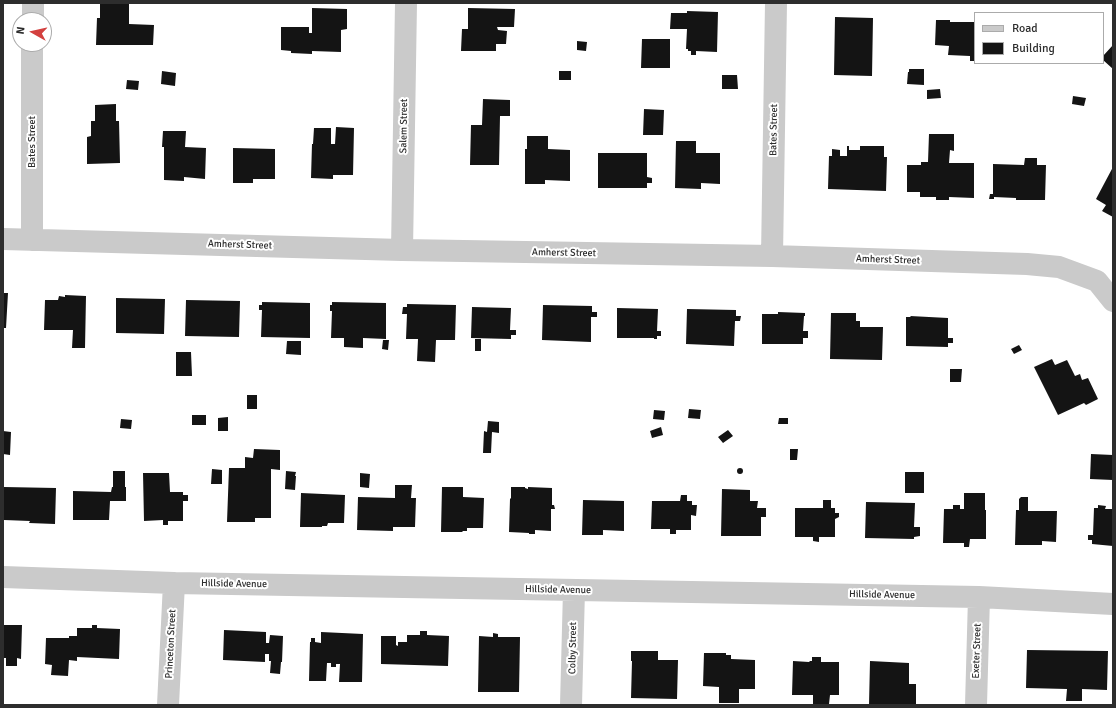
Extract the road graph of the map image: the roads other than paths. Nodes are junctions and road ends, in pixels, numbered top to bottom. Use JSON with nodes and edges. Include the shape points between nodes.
{"nodes":[{"id":1,"x":406,"y":3,"type":"edge"},
{"id":2,"x":776,"y":3,"type":"edge"},
{"id":3,"x":32,"y":52,"type":"edge"},
{"id":4,"x":3,"y":239,"type":"edge"},
{"id":5,"x":32,"y":240,"type":"junction"},
{"id":6,"x":402,"y":250,"type":"junction"},
{"id":7,"x":772,"y":256,"type":"junction"},
{"id":8,"x":1113,"y":301,"type":"edge"},
{"id":9,"x":3,"y":577,"type":"edge"},
{"id":10,"x":174,"y":583,"type":"junction"},
{"id":11,"x":574,"y":590,"type":"junction"},
{"id":12,"x":979,"y":596,"type":"junction"},
{"id":13,"x":1113,"y":604,"type":"edge"},
{"id":14,"x":168,"y":705,"type":"edge"},
{"id":15,"x":572,"y":705,"type":"edge"},
{"id":16,"x":976,"y":705,"type":"edge"}],
"edges":[{"from":1,"to":6,"type":"street","name":"Salem Street"},
{"from":2,"to":7,"type":"street","name":"Bates Street"},
{"from":3,"to":5,"type":"street","name":"Bates Street"},
{"from":4,"to":5,"type":"street","name":"Amherst Street"},
{"from":5,"to":6,"type":"street","name":"Amherst Street"},
{"from":6,"to":7,"type":"street","name":"Amherst Street"},
{"from":7,"to":8,"type":"street","name":"Amherst Street","via":[[1059,267],[1097,281]]},
{"from":9,"to":10,"type":"street","name":"Hillside Avenue"},
{"from":10,"to":11,"type":"street","name":"Hillside Avenue"},
{"from":10,"to":14,"type":"street","name":"Princeton Street"},
{"from":11,"to":12,"type":"street","name":"Hillside Avenue"},
{"from":11,"to":15,"type":"street","name":"Colby Street"},
{"from":12,"to":13,"type":"street","name":"Hillside Avenue"},
{"from":12,"to":16,"type":"street","name":"Exeter Street"}]}
